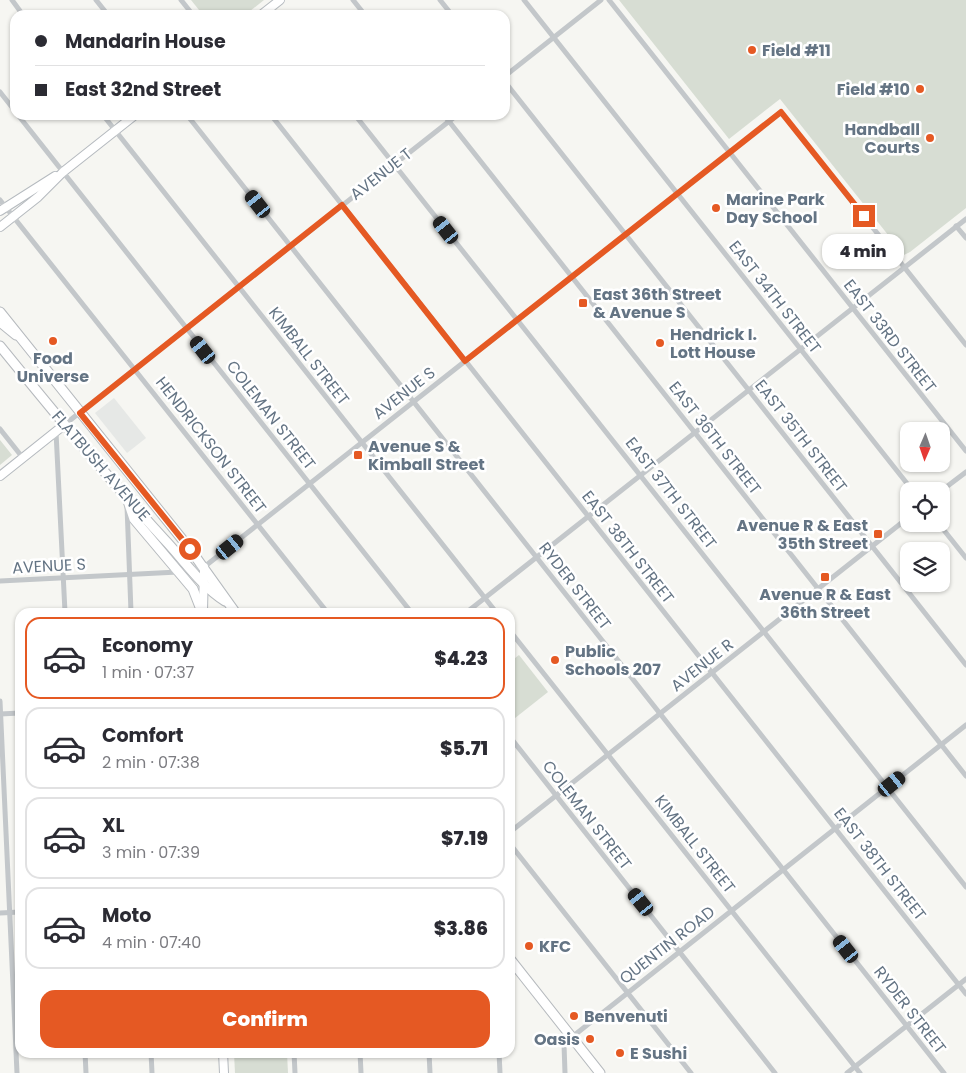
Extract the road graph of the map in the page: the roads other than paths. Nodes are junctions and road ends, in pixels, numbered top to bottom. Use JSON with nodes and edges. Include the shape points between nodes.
{"nodes":[{"id":1,"x":12,"y":0,"type":"edge"},
{"id":2,"x":96,"y":0,"type":"edge"},
{"id":3,"x":181,"y":0,"type":"edge"},
{"id":4,"x":280,"y":0,"type":"edge"},
{"id":5,"x":353,"y":0,"type":"edge"},
{"id":6,"x":440,"y":0,"type":"edge"},
{"id":7,"x":524,"y":0,"type":"edge"},
{"id":8,"x":602,"y":0,"type":"edge"},
{"id":9,"x":609,"y":0,"type":"edge"},
{"id":10,"x":271,"y":7,"type":"junction"},
{"id":11,"x":20,"y":10,"type":"edge"},
{"id":12,"x":104,"y":10,"type":"edge"},
{"id":13,"x":189,"y":10,"type":"edge"},
{"id":14,"x":267,"y":10,"type":"edge"},
{"id":15,"x":273,"y":10,"type":"edge"},
{"id":16,"x":361,"y":10,"type":"edge"},
{"id":17,"x":448,"y":10,"type":"edge"},
{"id":18,"x":554,"y":37,"type":"junction"},
{"id":19,"x":510,"y":72,"type":"edge"},
{"id":20,"x":510,"y":88,"type":"edge"},
{"id":21,"x":0,"y":92,"type":"edge"},
{"id":22,"x":10,"y":105,"type":"edge"},
{"id":23,"x":22,"y":120,"type":"edge"},
{"id":24,"x":106,"y":120,"type":"edge"},
{"id":25,"x":129,"y":120,"type":"edge"},
{"id":26,"x":191,"y":120,"type":"edge"},
{"id":27,"x":275,"y":120,"type":"edge"},
{"id":28,"x":360,"y":120,"type":"edge"},
{"id":29,"x":451,"y":120,"type":"edge"},
{"id":30,"x":449,"y":122,"type":"junction"},
{"id":31,"x":115,"y":131,"type":"junction"},
{"id":32,"x":730,"y":153,"type":"junction"},
{"id":33,"x":394,"y":164,"type":"junction"},
{"id":34,"x":63,"y":172,"type":"junction"},
{"id":35,"x":678,"y":194,"type":"junction"},
{"id":36,"x":342,"y":205,"type":"junction"},
{"id":37,"x":2,"y":206,"type":"edge"},
{"id":38,"x":13,"y":216,"type":"junction"},
{"id":39,"x":966,"y":218,"type":"edge"},
{"id":40,"x":956,"y":226,"type":"junction"},
{"id":41,"x":0,"y":227,"type":"edge"},
{"id":42,"x":625,"y":234,"type":"junction"},
{"id":43,"x":966,"y":238,"type":"edge"},
{"id":44,"x":290,"y":246,"type":"junction"},
{"id":45,"x":904,"y":267,"type":"junction"},
{"id":46,"x":571,"y":276,"type":"junction"},
{"id":47,"x":238,"y":287,"type":"junction"},
{"id":48,"x":852,"y":308,"type":"junction"},
{"id":49,"x":0,"y":312,"type":"edge"},
{"id":50,"x":517,"y":320,"type":"junction"},
{"id":51,"x":0,"y":322,"type":"edge"},
{"id":52,"x":186,"y":328,"type":"junction"},
{"id":53,"x":22,"y":339,"type":"junction"},
{"id":54,"x":966,"y":345,"type":"edge"},
{"id":55,"x":0,"y":346,"type":"edge"},
{"id":56,"x":801,"y":349,"type":"junction"},
{"id":57,"x":0,"y":357,"type":"edge"},
{"id":58,"x":465,"y":361,"type":"junction"},
{"id":59,"x":15,"y":364,"type":"junction"},
{"id":60,"x":134,"y":369,"type":"junction"},
{"id":61,"x":748,"y":390,"type":"junction"},
{"id":62,"x":413,"y":402,"type":"junction"},
{"id":63,"x":80,"y":413,"type":"junction"},
{"id":64,"x":64,"y":425,"type":"junction"},
{"id":65,"x":0,"y":429,"type":"edge"},
{"id":66,"x":56,"y":432,"type":"junction"},
{"id":67,"x":695,"y":433,"type":"junction"},
{"id":68,"x":361,"y":443,"type":"junction"},
{"id":69,"x":966,"y":451,"type":"edge"},
{"id":70,"x":23,"y":458,"type":"junction"},
{"id":71,"x":966,"y":472,"type":"edge"},
{"id":72,"x":641,"y":475,"type":"junction"},
{"id":73,"x":0,"y":476,"type":"edge"},
{"id":74,"x":906,"y":482,"type":"edge"},
{"id":75,"x":309,"y":484,"type":"junction"},
{"id":76,"x":950,"y":484,"type":"edge"},
{"id":77,"x":126,"y":496,"type":"junction"},
{"id":78,"x":589,"y":517,"type":"junction"},
{"id":79,"x":900,"y":524,"type":"edge"},
{"id":80,"x":258,"y":525,"type":"junction"},
{"id":81,"x":945,"y":532,"type":"edge"},
{"id":82,"x":872,"y":546,"type":"junction"},
{"id":83,"x":537,"y":558,"type":"junction"},
{"id":84,"x":966,"y":558,"type":"edge"},
{"id":85,"x":204,"y":567,"type":"junction"},
{"id":86,"x":191,"y":570,"type":"junction"},
{"id":87,"x":178,"y":572,"type":"junction"},
{"id":88,"x":129,"y":576,"type":"junction"},
{"id":89,"x":63,"y":578,"type":"junction"},
{"id":90,"x":0,"y":581,"type":"edge"},
{"id":91,"x":204,"y":584,"type":"junction"},
{"id":92,"x":818,"y":589,"type":"junction"},
{"id":93,"x":485,"y":599,"type":"junction"},
{"id":94,"x":227,"y":603,"type":"junction"},
{"id":95,"x":65,"y":608,"type":"edge"},
{"id":96,"x":131,"y":608,"type":"edge"},
{"id":97,"x":200,"y":608,"type":"edge"},
{"id":98,"x":202,"y":608,"type":"edge"},
{"id":99,"x":231,"y":608,"type":"edge"},
{"id":100,"x":324,"y":608,"type":"edge"},
{"id":101,"x":408,"y":608,"type":"edge"},
{"id":102,"x":473,"y":608,"type":"edge"},
{"id":103,"x":493,"y":608,"type":"edge"},
{"id":104,"x":764,"y":632,"type":"junction"},
{"id":105,"x":515,"y":637,"type":"edge"},
{"id":106,"x":966,"y":665,"type":"edge"},
{"id":107,"x":712,"y":672,"type":"junction"},
{"id":108,"x":0,"y":701,"type":"edge"},
{"id":109,"x":15,"y":713,"type":"edge"},
{"id":110,"x":0,"y":714,"type":"edge"},
{"id":111,"x":660,"y":714,"type":"junction"},
{"id":112,"x":966,"y":725,"type":"edge"},
{"id":113,"x":515,"y":744,"type":"edge"},
{"id":114,"x":941,"y":744,"type":"junction"},
{"id":115,"x":608,"y":755,"type":"junction"},
{"id":116,"x":966,"y":776,"type":"edge"},
{"id":117,"x":887,"y":787,"type":"junction"},
{"id":118,"x":556,"y":796,"type":"junction"},
{"id":119,"x":515,"y":828,"type":"edge"},
{"id":120,"x":835,"y":828,"type":"junction"},
{"id":121,"x":515,"y":850,"type":"edge"},
{"id":122,"x":783,"y":870,"type":"junction"},
{"id":123,"x":966,"y":887,"type":"edge"},
{"id":124,"x":731,"y":910,"type":"junction"},
{"id":125,"x":10,"y":912,"type":"junction"},
{"id":126,"x":15,"y":912,"type":"edge"},
{"id":127,"x":0,"y":913,"type":"edge"},
{"id":128,"x":679,"y":952,"type":"junction"},
{"id":129,"x":515,"y":965,"type":"edge"},
{"id":130,"x":966,"y":979,"type":"edge"},
{"id":131,"x":959,"y":985,"type":"junction"},
{"id":132,"x":627,"y":993,"type":"junction"},
{"id":133,"x":966,"y":994,"type":"edge"},
{"id":134,"x":907,"y":1026,"type":"junction"},
{"id":135,"x":15,"y":1027,"type":"edge"},
{"id":136,"x":572,"y":1037,"type":"junction"},
{"id":137,"x":16,"y":1058,"type":"edge"},
{"id":138,"x":85,"y":1058,"type":"edge"},
{"id":139,"x":151,"y":1058,"type":"edge"},
{"id":140,"x":223,"y":1058,"type":"edge"},
{"id":141,"x":294,"y":1058,"type":"edge"},
{"id":142,"x":360,"y":1058,"type":"edge"},
{"id":143,"x":429,"y":1058,"type":"edge"},
{"id":144,"x":499,"y":1058,"type":"edge"},
{"id":145,"x":855,"y":1067,"type":"junction"},
{"id":146,"x":17,"y":1073,"type":"edge"},
{"id":147,"x":86,"y":1073,"type":"edge"},
{"id":148,"x":152,"y":1073,"type":"edge"},
{"id":149,"x":224,"y":1073,"type":"edge"},
{"id":150,"x":295,"y":1073,"type":"edge"},
{"id":151,"x":361,"y":1073,"type":"edge"},
{"id":152,"x":430,"y":1073,"type":"edge"},
{"id":153,"x":500,"y":1073,"type":"edge"},
{"id":154,"x":566,"y":1073,"type":"edge"},
{"id":155,"x":600,"y":1073,"type":"edge"},
{"id":156,"x":691,"y":1073,"type":"edge"},
{"id":157,"x":775,"y":1073,"type":"edge"},
{"id":158,"x":848,"y":1073,"type":"edge"},
{"id":159,"x":860,"y":1073,"type":"edge"},
{"id":160,"x":944,"y":1073,"type":"edge"}],
"edges":[{"from":1,"to":11,"type":"street"},
{"from":2,"to":12,"type":"street"},
{"from":3,"to":13,"type":"street"},
{"from":4,"to":10,"type":"main road"},
{"from":5,"to":16,"type":"street"},
{"from":6,"to":17,"type":"street"},
{"from":7,"to":18,"type":"street","name":"EAST 34TH STREET"},
{"from":8,"to":18,"type":"street"},
{"from":9,"to":32,"type":"street","name":"EAST 33RD STREET"},
{"from":10,"to":14,"type":"main road"},
{"from":10,"to":15,"type":"street"},
{"from":18,"to":19,"type":"street"},
{"from":18,"to":35,"type":"street","name":"EAST 34TH STREET"},
{"from":20,"to":42,"type":"street","name":"EAST 35TH STREET"},
{"from":21,"to":22,"type":"street"},
{"from":23,"to":34,"type":"street","name":"COLEMAN STREET"},
{"from":24,"to":31,"type":"street","name":"KIMBALL STREET"},
{"from":25,"to":31,"type":"main road"},
{"from":26,"to":44,"type":"street","name":"RYDER STREET"},
{"from":27,"to":36,"type":"street","name":"EAST 38TH STREET"},
{"from":28,"to":33,"type":"street","name":"EAST 37TH STREET"},
{"from":29,"to":30,"type":"street","name":"AVENUE T"},
{"from":30,"to":33,"type":"street","name":"AVENUE T"},
{"from":30,"to":46,"type":"street","name":"EAST 36TH STREET"},
{"from":31,"to":34,"type":"main road"},
{"from":31,"to":47,"type":"street","name":"KIMBALL STREET"},
{"from":32,"to":35,"type":"street","name":"AVENUE S"},
{"from":32,"to":45,"type":"street","name":"AVENUE S","via":[[781,112]]},
{"from":32,"to":48,"type":"street","name":"EAST 33RD STREET"},
{"from":33,"to":36,"type":"street","name":"AVENUE T"},
{"from":33,"to":50,"type":"street","name":"EAST 37TH STREET"},
{"from":34,"to":37,"type":"main road"},
{"from":34,"to":38,"type":"main road"},
{"from":34,"to":52,"type":"street","name":"COLEMAN STREET"},
{"from":35,"to":42,"type":"street","name":"AVENUE S"},
{"from":35,"to":56,"type":"street","name":"EAST 34TH STREET"},
{"from":36,"to":44,"type":"street","name":"AVENUE T"},
{"from":36,"to":58,"type":"street","name":"EAST 38TH STREET"},
{"from":37,"to":38,"type":"street","name":"HENDRICKSON STREET"},
{"from":38,"to":41,"type":"main road"},
{"from":38,"to":60,"type":"street","name":"HENDRICKSON STREET"},
{"from":39,"to":40,"type":"street"},
{"from":40,"to":43,"type":"street"},
{"from":40,"to":45,"type":"street"},
{"from":42,"to":46,"type":"street","name":"AVENUE S"},
{"from":42,"to":61,"type":"street","name":"EAST 35TH STREET"},
{"from":44,"to":47,"type":"street","name":"AVENUE T"},
{"from":44,"to":62,"type":"street","name":"RYDER STREET"},
{"from":45,"to":48,"type":"street"},
{"from":45,"to":54,"type":"street"},
{"from":46,"to":50,"type":"street","name":"AVENUE S"},
{"from":46,"to":67,"type":"street","name":"EAST 36TH STREET"},
{"from":47,"to":52,"type":"street","name":"AVENUE T"},
{"from":47,"to":68,"type":"street","name":"KIMBALL STREET"},
{"from":48,"to":56,"type":"street"},
{"from":48,"to":69,"type":"street","name":"EAST 33RD STREET"},
{"from":49,"to":53,"type":"main road","name":"FLATBUSH AVENUE"},
{"from":50,"to":58,"type":"street","name":"AVENUE S"},
{"from":50,"to":72,"type":"street","name":"EAST 37TH STREET"},
{"from":51,"to":53,"type":"main road"},
{"from":52,"to":60,"type":"street","name":"AVENUE T"},
{"from":52,"to":75,"type":"street","name":"COLEMAN STREET"},
{"from":53,"to":63,"type":"main road","name":"FLATBUSH AVENUE"},
{"from":55,"to":59,"type":"main road","name":"FLATBUSH AVENUE"},
{"from":56,"to":61,"type":"street"},
{"from":56,"to":74,"type":"street","name":"EAST 34TH STREET"},
{"from":57,"to":59,"type":"street","via":[[6,357]]},
{"from":58,"to":62,"type":"street","name":"AVENUE S"},
{"from":58,"to":78,"type":"street","name":"EAST 38TH STREET"},
{"from":59,"to":64,"type":"main road","name":"FLATBUSH AVENUE"},
{"from":60,"to":63,"type":"street","name":"AVENUE T"},
{"from":60,"to":80,"type":"street","name":"HENDRICKSON STREET"},
{"from":61,"to":67,"type":"street"},
{"from":61,"to":82,"type":"street","name":"EAST 35TH STREET"},
{"from":62,"to":68,"type":"street","name":"AVENUE S"},
{"from":62,"to":83,"type":"street","name":"RYDER STREET"},
{"from":63,"to":64,"type":"street","name":"AVENUE T"},
{"from":63,"to":85,"type":"main road","name":"FLATBUSH AVENUE"},
{"from":64,"to":66,"type":"main road","name":"AVENUE T"},
{"from":64,"to":77,"type":"main road","name":"FLATBUSH AVENUE"},
{"from":65,"to":70,"type":"street"},
{"from":66,"to":70,"type":"main road","name":"AVENUE T"},
{"from":66,"to":89,"type":"street"},
{"from":67,"to":72,"type":"street"},
{"from":67,"to":92,"type":"street","name":"EAST 36TH STREET"},
{"from":68,"to":75,"type":"street","name":"AVENUE S"},
{"from":68,"to":93,"type":"street","name":"KIMBALL STREET"},
{"from":70,"to":73,"type":"main road","name":"AVENUE T"},
{"from":71,"to":76,"type":"street"},
{"from":72,"to":78,"type":"street"},
{"from":72,"to":104,"type":"street","name":"EAST 37TH STREET"},
{"from":75,"to":80,"type":"street","name":"AVENUE S"},
{"from":75,"to":101,"type":"street","name":"COLEMAN STREET"},
{"from":77,"to":86,"type":"main road","name":"FLATBUSH AVENUE"},
{"from":77,"to":87,"type":"main road","via":[[134,519]]},
{"from":77,"to":88,"type":"street"},
{"from":78,"to":83,"type":"street"},
{"from":78,"to":107,"type":"street","name":"EAST 38TH STREET"},
{"from":79,"to":82,"type":"street","name":"AVENUE R"},
{"from":80,"to":85,"type":"street","name":"AVENUE S"},
{"from":80,"to":100,"type":"street","name":"HENDRICKSON STREET"},
{"from":81,"to":84,"type":"street"},
{"from":82,"to":92,"type":"street","name":"AVENUE R"},
{"from":82,"to":106,"type":"street","name":"EAST 35TH STREET"},
{"from":83,"to":93,"type":"street"},
{"from":83,"to":111,"type":"street","name":"RYDER STREET"},
{"from":85,"to":86,"type":"street","name":"AVENUE S"},
{"from":85,"to":91,"type":"main road"},
{"from":85,"to":94,"type":"main road","name":"FLATBUSH AVENUE"},
{"from":86,"to":87,"type":"street","name":"AVENUE S"},
{"from":86,"to":91,"type":"main road","name":"FLATBUSH AVENUE"},
{"from":87,"to":88,"type":"street","name":"AVENUE S"},
{"from":87,"to":97,"type":"main road","via":[[193,590]]},
{"from":88,"to":89,"type":"street","name":"AVENUE S"},
{"from":88,"to":96,"type":"street"},
{"from":89,"to":90,"type":"street","name":"AVENUE S"},
{"from":89,"to":95,"type":"street"},
{"from":91,"to":94,"type":"main road","name":"FLATBUSH AVENUE"},
{"from":91,"to":98,"type":"main road"},
{"from":92,"to":104,"type":"street","name":"AVENUE R"},
{"from":92,"to":114,"type":"street","name":"EAST 36TH STREET"},
{"from":93,"to":102,"type":"street"},
{"from":93,"to":103,"type":"street","name":"KIMBALL STREET"},
{"from":94,"to":99,"type":"main road","name":"FLATBUSH AVENUE"},
{"from":104,"to":107,"type":"street","name":"AVENUE R"},
{"from":104,"to":117,"type":"street","name":"EAST 37TH STREET"},
{"from":105,"to":115,"type":"street","name":"KIMBALL STREET"},
{"from":107,"to":111,"type":"street","name":"AVENUE R"},
{"from":107,"to":120,"type":"street","name":"EAST 38TH STREET"},
{"from":108,"to":110,"type":"street"},
{"from":109,"to":110,"type":"street"},
{"from":110,"to":125,"type":"street"},
{"from":111,"to":115,"type":"street","name":"AVENUE R"},
{"from":111,"to":122,"type":"street","name":"RYDER STREET"},
{"from":112,"to":114,"type":"street","name":"QUENTIN ROAD"},
{"from":113,"to":118,"type":"street","name":"COLEMAN STREET"},
{"from":114,"to":116,"type":"street","name":"EAST 36TH STREET"},
{"from":114,"to":117,"type":"street","name":"QUENTIN ROAD"},
{"from":115,"to":118,"type":"street","name":"AVENUE R"},
{"from":115,"to":124,"type":"street","name":"KIMBALL STREET"},
{"from":117,"to":120,"type":"street","name":"QUENTIN ROAD"},
{"from":117,"to":123,"type":"street","name":"EAST 37TH STREET"},
{"from":118,"to":119,"type":"street","name":"AVENUE R"},
{"from":118,"to":128,"type":"street","name":"COLEMAN STREET"},
{"from":120,"to":122,"type":"street","name":"QUENTIN ROAD"},
{"from":120,"to":131,"type":"street","name":"EAST 38TH STREET"},
{"from":121,"to":132,"type":"street"},
{"from":122,"to":124,"type":"street","name":"QUENTIN ROAD"},
{"from":122,"to":134,"type":"street","name":"RYDER STREET"},
{"from":124,"to":128,"type":"street","name":"QUENTIN ROAD"},
{"from":124,"to":145,"type":"street","name":"KIMBALL STREET"},
{"from":125,"to":126,"type":"street"},
{"from":125,"to":127,"type":"street"},
{"from":125,"to":135,"type":"street"},
{"from":128,"to":132,"type":"street","name":"QUENTIN ROAD"},
{"from":128,"to":157,"type":"street","name":"COLEMAN STREET"},
{"from":129,"to":136,"type":"main road"},
{"from":130,"to":131,"type":"street"},
{"from":131,"to":133,"type":"street","name":"EAST 38TH STREET"},
{"from":131,"to":134,"type":"street"},
{"from":132,"to":136,"type":"street","name":"QUENTIN ROAD"},
{"from":132,"to":156,"type":"street"},
{"from":134,"to":145,"type":"street"},
{"from":134,"to":160,"type":"street","name":"RYDER STREET"},
{"from":136,"to":154,"type":"street","via":[[564,1044]]},
{"from":136,"to":155,"type":"main road"},
{"from":137,"to":146,"type":"street"},
{"from":138,"to":147,"type":"street"},
{"from":139,"to":148,"type":"street"},
{"from":140,"to":149,"type":"main road"},
{"from":141,"to":150,"type":"street"},
{"from":142,"to":151,"type":"street"},
{"from":143,"to":152,"type":"street"},
{"from":144,"to":153,"type":"street"},
{"from":145,"to":158,"type":"street"},
{"from":145,"to":159,"type":"street","name":"KIMBALL STREET"}]}
